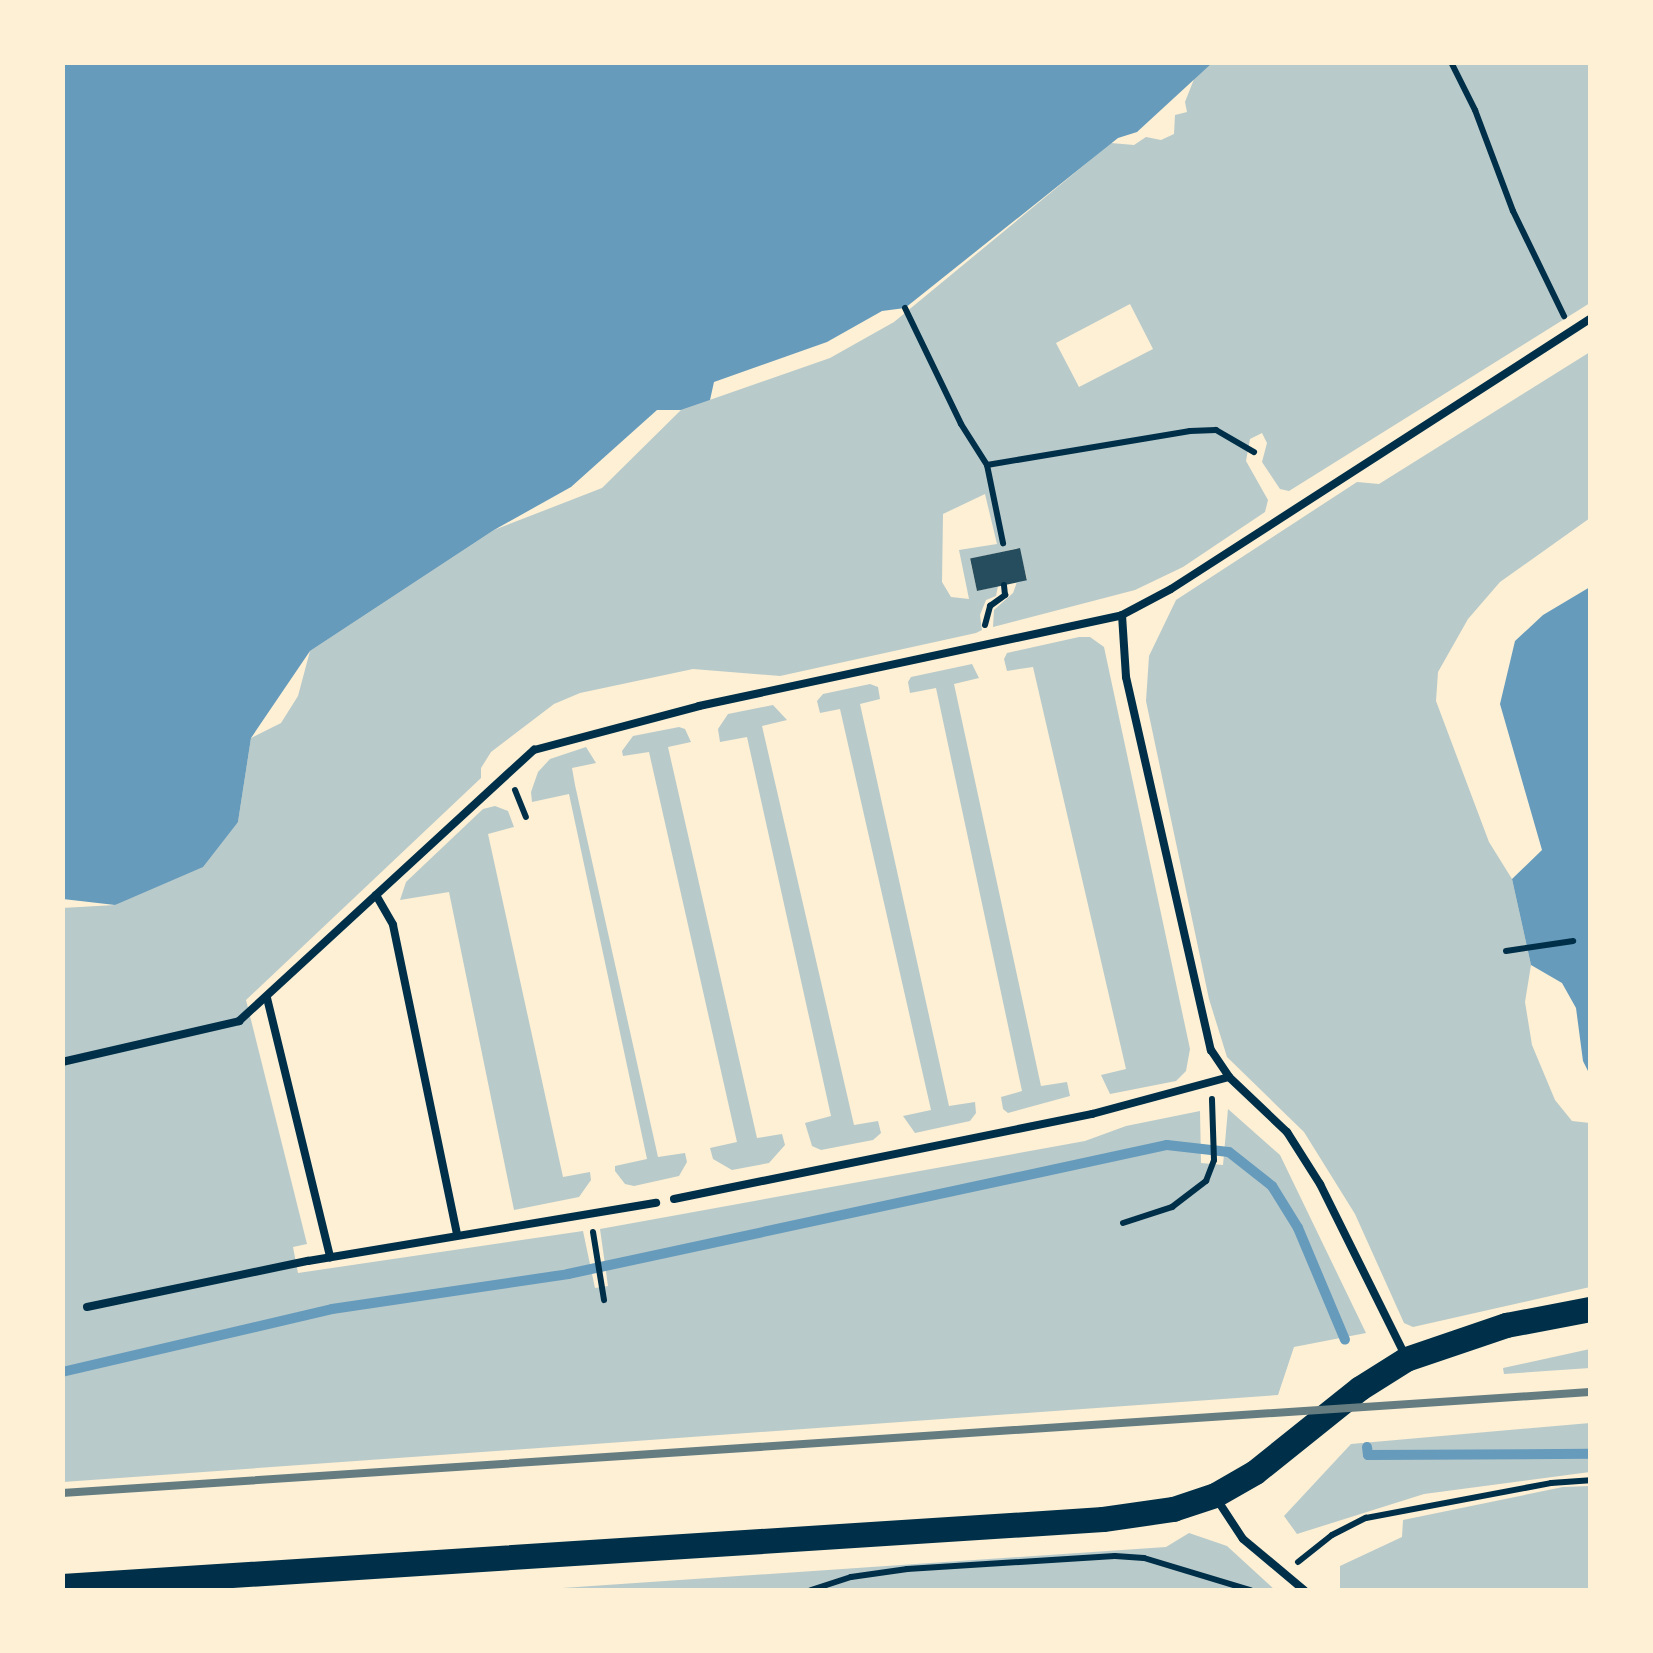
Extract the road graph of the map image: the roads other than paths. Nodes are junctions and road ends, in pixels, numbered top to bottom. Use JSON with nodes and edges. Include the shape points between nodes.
{"nodes":[{"id":1,"x":1590,"y":318,"type":"edge"},
{"id":2,"x":1122,"y":615,"type":"junction"},
{"id":3,"x":376,"y":895,"type":"junction"},
{"id":4,"x":267,"y":998,"type":"junction"},
{"id":5,"x":62,"y":1062,"type":"edge"},
{"id":6,"x":1228,"y":1077,"type":"junction"},
{"id":7,"x":674,"y":1199,"type":"dead end"},
{"id":8,"x":656,"y":1203,"type":"dead end"},
{"id":9,"x":457,"y":1235,"type":"junction"},
{"id":10,"x":330,"y":1257,"type":"junction"},
{"id":11,"x":87,"y":1307,"type":"dead end"},
{"id":12,"x":1590,"y":1310,"type":"edge"},
{"id":13,"x":1406,"y":1359,"type":"junction"},
{"id":14,"x":1214,"y":1495,"type":"junction"},
{"id":15,"x":62,"y":1586,"type":"edge"},
{"id":16,"x":1304,"y":1590,"type":"edge"}],
"edges":[{"from":1,"to":2,"type":"lane"},
{"from":2,"to":3,"type":"lane","via":[[699,706],[534,750]]},
{"from":2,"to":6,"type":"lane","via":[[1126,677],[1198,1005],[1211,1050]]},
{"from":3,"to":4,"type":"lane"},
{"from":3,"to":9,"type":"lane","via":[[394,925]]},
{"from":4,"to":5,"type":"lane","via":[[239,1021]]},
{"from":4,"to":10,"type":"lane"},
{"from":6,"to":7,"type":"lane","via":[[1072,1118]]},
{"from":6,"to":13,"type":"lane","via":[[1287,1132],[1386,1309]]},
{"from":8,"to":9,"type":"lane"},
{"from":9,"to":10,"type":"lane"},
{"from":10,"to":11,"type":"lane"},
{"from":12,"to":13,"type":"main road","via":[[1506,1326]]},
{"from":13,"to":14,"type":"main road"},
{"from":14,"to":15,"type":"main road","via":[[1173,1509],[1103,1519]]},
{"from":14,"to":16,"type":"lane","via":[[1244,1539]]}]}
